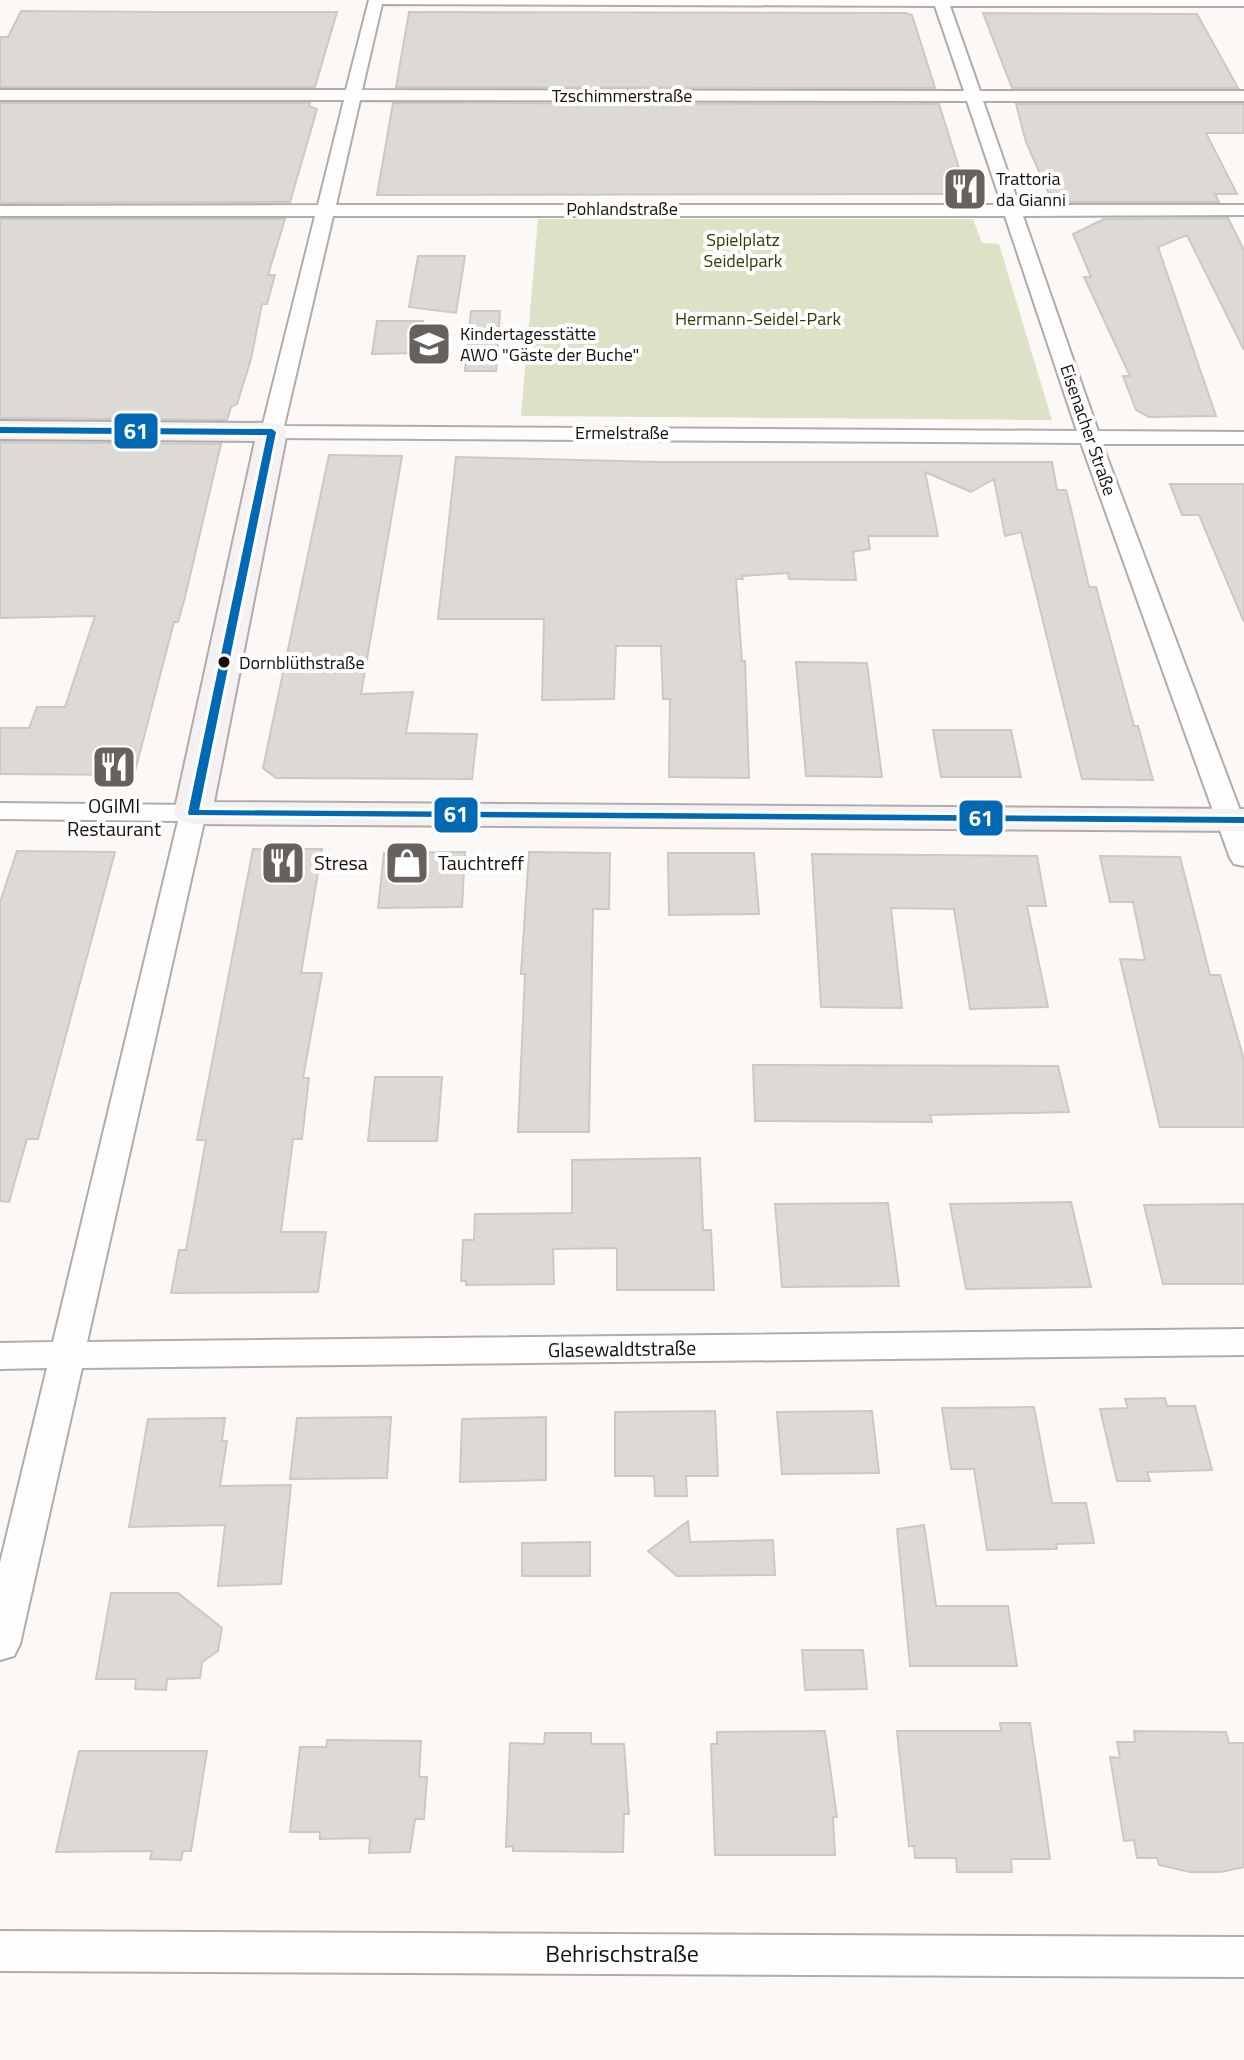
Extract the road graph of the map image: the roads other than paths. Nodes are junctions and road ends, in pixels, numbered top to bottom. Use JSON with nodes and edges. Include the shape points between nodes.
{"nodes":[{"id":1,"x":378,"y":0,"type":"edge"},
{"id":2,"x":942,"y":1,"type":"edge"},
{"id":3,"x":1244,"y":2,"type":"edge"},
{"id":4,"x":0,"y":95,"type":"edge"},
{"id":5,"x":353,"y":95,"type":"junction"},
{"id":6,"x":974,"y":96,"type":"junction"},
{"id":7,"x":1244,"y":96,"type":"edge"},
{"id":8,"x":1012,"y":209,"type":"junction"},
{"id":9,"x":1244,"y":210,"type":"edge"},
{"id":10,"x":0,"y":211,"type":"edge"},
{"id":11,"x":325,"y":211,"type":"junction"},
{"id":12,"x":0,"y":430,"type":"edge"},
{"id":13,"x":272,"y":432,"type":"junction"},
{"id":14,"x":1089,"y":436,"type":"junction"},
{"id":15,"x":1244,"y":438,"type":"edge"},
{"id":16,"x":0,"y":811,"type":"edge"},
{"id":17,"x":193,"y":813,"type":"junction"},
{"id":18,"x":1237,"y":820,"type":"edge"},
{"id":19,"x":1244,"y":858,"type":"edge"},
{"id":20,"x":1244,"y":1342,"type":"edge"},
{"id":21,"x":0,"y":1356,"type":"edge"},
{"id":22,"x":69,"y":1357,"type":"junction"},
{"id":23,"x":0,"y":1644,"type":"edge"},
{"id":24,"x":0,"y":1951,"type":"edge"},
{"id":25,"x":1244,"y":1957,"type":"edge"}],
"edges":[{"from":1,"to":2,"type":"street"},
{"from":1,"to":5,"type":"street"},
{"from":2,"to":3,"type":"street"},
{"from":2,"to":6,"type":"street","name":"Eisenacher Straße"},
{"from":4,"to":5,"type":"street","name":"Tzschimmerstraße"},
{"from":5,"to":6,"type":"street","name":"Tzschimmerstraße"},
{"from":5,"to":11,"type":"street"},
{"from":6,"to":7,"type":"street","name":"Tzschimmerstraße"},
{"from":6,"to":8,"type":"street","name":"Eisenacher Straße"},
{"from":8,"to":9,"type":"street","name":"Pohlandstraße"},
{"from":8,"to":11,"type":"street","name":"Pohlandstraße"},
{"from":8,"to":14,"type":"street","name":"Eisenacher Straße"},
{"from":10,"to":11,"type":"street","name":"Pohlandstraße"},
{"from":11,"to":13,"type":"street"},
{"from":12,"to":13,"type":"street","name":"Ermelstraße"},
{"from":13,"to":14,"type":"street","name":"Ermelstraße"},
{"from":13,"to":17,"type":"street"},
{"from":14,"to":15,"type":"street","name":"Ermelstraße"},
{"from":14,"to":18,"type":"street","name":"Eisenacher Straße"},
{"from":16,"to":17,"type":"street"},
{"from":17,"to":18,"type":"street"},
{"from":17,"to":22,"type":"street"},
{"from":18,"to":19,"type":"street","name":"Eisenacher Straße"},
{"from":20,"to":22,"type":"street","name":"Glasewaldtstraße"},
{"from":21,"to":22,"type":"street","name":"Glasewaldtstraße"},
{"from":22,"to":23,"type":"street"},
{"from":24,"to":25,"type":"street","name":"Behrischstraße"}]}
